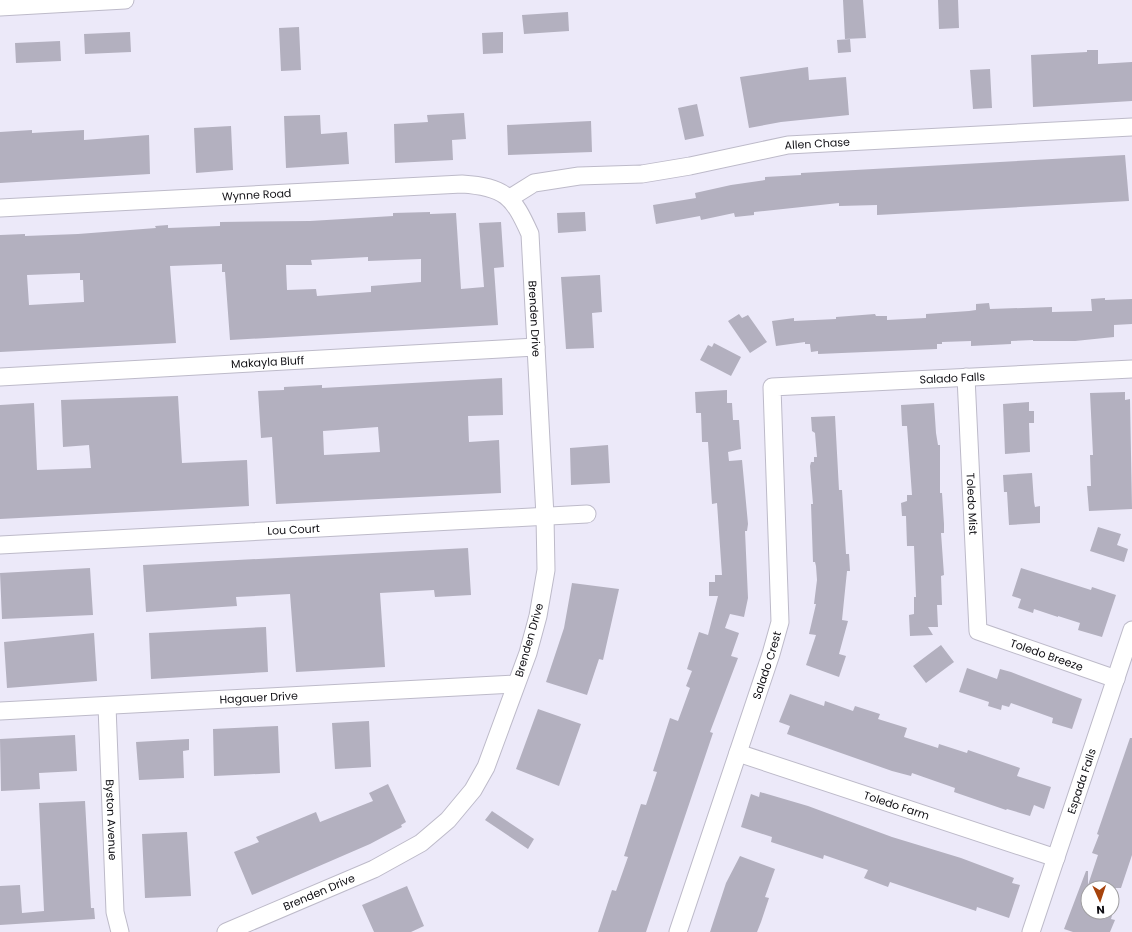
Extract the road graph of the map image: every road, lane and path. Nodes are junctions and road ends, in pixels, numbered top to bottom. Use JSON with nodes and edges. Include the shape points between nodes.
{"nodes":[{"id":1,"x":125,"y":0,"type":"edge"},
{"id":2,"x":0,"y":7,"type":"edge"},
{"id":3,"x":1132,"y":127,"type":"edge"},
{"id":4,"x":510,"y":198,"type":"junction"},
{"id":5,"x":0,"y":208,"type":"edge"},
{"id":6,"x":536,"y":347,"type":"junction"},
{"id":7,"x":1132,"y":369,"type":"edge"},
{"id":8,"x":0,"y":377,"type":"edge"},
{"id":9,"x":966,"y":377,"type":"junction"},
{"id":10,"x":772,"y":387,"type":"joint"},
{"id":11,"x":587,"y":514,"type":"dead end"},
{"id":12,"x":545,"y":516,"type":"junction"},
{"id":13,"x":0,"y":545,"type":"edge"},
{"id":14,"x":1132,"y":630,"type":"edge"},
{"id":15,"x":978,"y":631,"type":"joint"},
{"id":16,"x":1116,"y":679,"type":"junction"},
{"id":17,"x":516,"y":684,"type":"junction"},
{"id":18,"x":107,"y":706,"type":"junction"},
{"id":19,"x":0,"y":711,"type":"edge"},
{"id":20,"x":738,"y":753,"type":"junction"},
{"id":21,"x":1056,"y":858,"type":"junction"},
{"id":22,"x":120,"y":932,"type":"edge"},
{"id":23,"x":226,"y":932,"type":"edge"},
{"id":24,"x":678,"y":932,"type":"edge"},
{"id":25,"x":1031,"y":932,"type":"edge"}],
"edges":[{"from":1,"to":2,"type":"street"},
{"from":3,"to":4,"type":"street","name":"Allen Chase","via":[[788,145],[642,174],[579,176],[534,184]]},
{"from":4,"to":5,"type":"street","name":"Wynne Road","via":[[485,186],[462,184]]},
{"from":4,"to":6,"type":"street","name":"Brenden Drive","via":[[522,215],[530,234]]},
{"from":6,"to":8,"type":"street","name":"Makayla Bluff"},
{"from":6,"to":12,"type":"street","name":"Brenden Drive"},
{"from":7,"to":9,"type":"street","name":"Salado Falls"},
{"from":9,"to":10,"type":"street","name":"Salado Falls"},
{"from":9,"to":15,"type":"street","name":"Toledo Mist"},
{"from":10,"to":20,"type":"street","name":"Salado Crest","via":[[780,622]]},
{"from":11,"to":12,"type":"street","name":"Lou Court"},
{"from":12,"to":13,"type":"street","name":"Lou Court"},
{"from":12,"to":17,"type":"street","name":"Brenden Drive","via":[[546,570],[538,616]]},
{"from":14,"to":16,"type":"street","name":"Espada Falls"},
{"from":15,"to":16,"type":"street","name":"Toledo Breeze"},
{"from":16,"to":21,"type":"street","name":"Espada Falls"},
{"from":17,"to":18,"type":"street","name":"Hagauer Drive"},
{"from":17,"to":23,"type":"street","name":"Brenden Drive","via":[[486,767],[473,790],[448,820],[421,842],[374,869]]},
{"from":18,"to":19,"type":"street","name":"Hagauer Drive"},
{"from":18,"to":22,"type":"street","name":"Byston Avenue","via":[[115,912]]},
{"from":20,"to":21,"type":"street","name":"Toledo Farm"},
{"from":20,"to":24,"type":"street","name":"Salado Crest"},
{"from":21,"to":25,"type":"street","name":"Espada Falls"}]}
